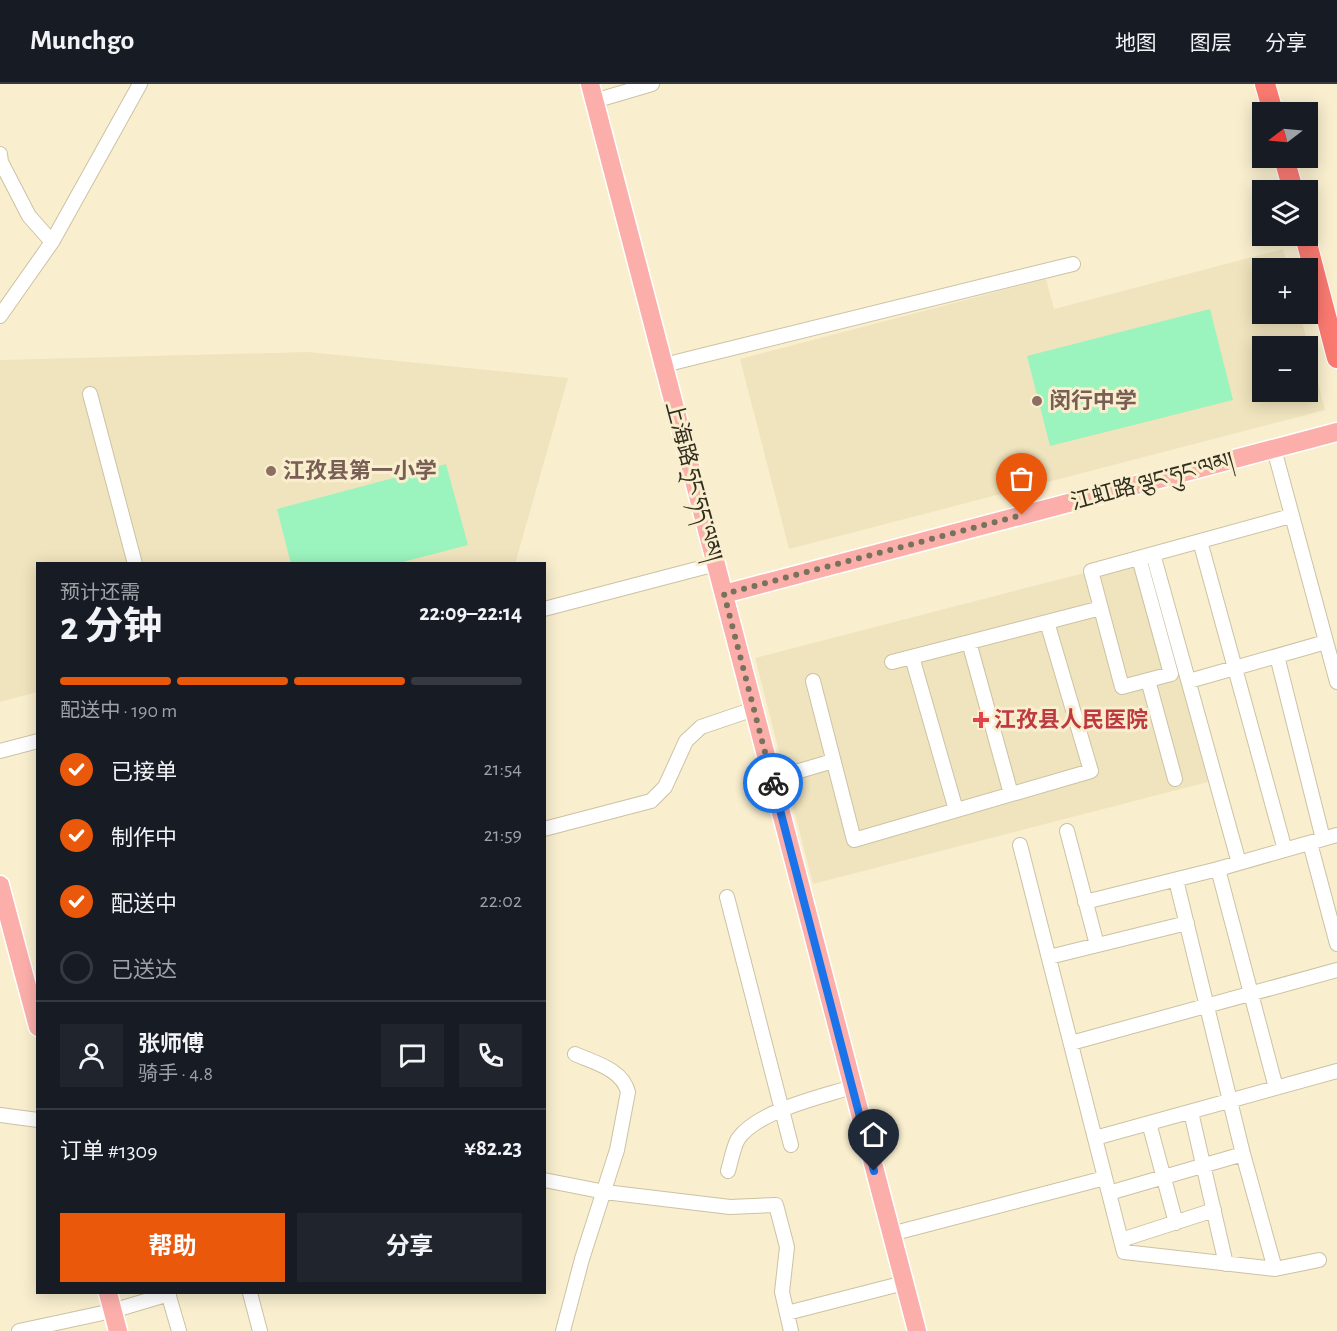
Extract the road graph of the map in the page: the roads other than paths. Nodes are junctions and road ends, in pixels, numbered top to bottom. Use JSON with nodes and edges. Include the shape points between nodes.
{"nodes":[{"id":1,"x":140,"y":84,"type":"edge"},
{"id":2,"x":651,"y":84,"type":"edge"},
{"id":3,"x":1265,"y":84,"type":"edge"},
{"id":4,"x":592,"y":92,"type":"edge"},
{"id":5,"x":1270,"y":102,"type":"edge"},
{"id":6,"x":0,"y":154,"type":"edge"},
{"id":7,"x":52,"y":242,"type":"junction"},
{"id":8,"x":1308,"y":246,"type":"edge"},
{"id":9,"x":1073,"y":264,"type":"dead end"},
{"id":10,"x":0,"y":316,"type":"edge"},
{"id":11,"x":1337,"y":358,"type":"edge"},
{"id":12,"x":664,"y":365,"type":"junction"},
{"id":13,"x":90,"y":394,"type":"dead end"},
{"id":14,"x":1337,"y":432,"type":"edge"},
{"id":15,"x":1274,"y":449,"type":"junction"},
{"id":16,"x":1291,"y":516,"type":"junction"},
{"id":17,"x":1200,"y":541,"type":"junction"},
{"id":18,"x":1146,"y":556,"type":"junction"},
{"id":19,"x":134,"y":562,"type":"edge"},
{"id":20,"x":716,"y":564,"type":"junction"},
{"id":21,"x":724,"y":594,"type":"junction"},
{"id":22,"x":546,"y":608,"type":"edge"},
{"id":23,"x":1101,"y":608,"type":"junction"},
{"id":24,"x":1047,"y":622,"type":"junction"},
{"id":25,"x":969,"y":642,"type":"junction"},
{"id":26,"x":1326,"y":642,"type":"junction"},
{"id":27,"x":1277,"y":656,"type":"junction"},
{"id":28,"x":912,"y":657,"type":"junction"},
{"id":29,"x":892,"y":662,"type":"dead end"},
{"id":30,"x":1235,"y":668,"type":"junction"},
{"id":31,"x":1148,"y":680,"type":"junction"},
{"id":32,"x":813,"y":681,"type":"dead end"},
{"id":33,"x":1189,"y":681,"type":"junction"},
{"id":34,"x":1337,"y":682,"type":"edge"},
{"id":35,"x":754,"y":709,"type":"junction"},
{"id":36,"x":36,"y":742,"type":"edge"},
{"id":37,"x":0,"y":751,"type":"edge"},
{"id":38,"x":833,"y":761,"type":"junction"},
{"id":39,"x":772,"y":778,"type":"junction"},
{"id":40,"x":1175,"y":780,"type":"dead end"},
{"id":41,"x":1011,"y":794,"type":"junction"},
{"id":42,"x":956,"y":810,"type":"junction"},
{"id":43,"x":546,"y":828,"type":"edge"},
{"id":44,"x":1067,"y":831,"type":"dead end"},
{"id":45,"x":1323,"y":839,"type":"edge"},
{"id":46,"x":1020,"y":845,"type":"dead end"},
{"id":47,"x":1285,"y":850,"type":"junction"},
{"id":48,"x":1239,"y":863,"type":"junction"},
{"id":49,"x":1218,"y":868,"type":"junction"},
{"id":50,"x":1176,"y":880,"type":"junction"},
{"id":51,"x":0,"y":885,"type":"edge"},
{"id":52,"x":727,"y":897,"type":"dead end"},
{"id":53,"x":1085,"y":902,"type":"junction"},
{"id":54,"x":1186,"y":923,"type":"junction"},
{"id":55,"x":1337,"y":944,"type":"edge"},
{"id":56,"x":1096,"y":945,"type":"junction"},
{"id":57,"x":1049,"y":957,"type":"junction"},
{"id":58,"x":1337,"y":970,"type":"edge"},
{"id":59,"x":1250,"y":994,"type":"junction"},
{"id":60,"x":1207,"y":1006,"type":"junction"},
{"id":61,"x":36,"y":1020,"type":"edge"},
{"id":62,"x":1071,"y":1043,"type":"junction"},
{"id":63,"x":575,"y":1054,"type":"dead end"},
{"id":64,"x":1337,"y":1071,"type":"edge"},
{"id":65,"x":852,"y":1087,"type":"junction"},
{"id":66,"x":1276,"y":1088,"type":"junction"},
{"id":67,"x":1230,"y":1101,"type":"junction"},
{"id":68,"x":782,"y":1109,"type":"junction"},
{"id":69,"x":1191,"y":1112,"type":"junction"},
{"id":70,"x":0,"y":1115,"type":"edge"},
{"id":71,"x":36,"y":1120,"type":"edge"},
{"id":72,"x":1149,"y":1124,"type":"junction"},
{"id":73,"x":1095,"y":1138,"type":"junction"},
{"id":74,"x":791,"y":1145,"type":"dead end"},
{"id":75,"x":1243,"y":1154,"type":"junction"},
{"id":76,"x":1204,"y":1165,"type":"junction"},
{"id":77,"x":728,"y":1171,"type":"dead end"},
{"id":78,"x":1105,"y":1178,"type":"junction"},
{"id":79,"x":1164,"y":1179,"type":"junction"},
{"id":80,"x":546,"y":1180,"type":"edge"},
{"id":81,"x":605,"y":1192,"type":"junction"},
{"id":82,"x":1109,"y":1193,"type":"junction"},
{"id":83,"x":1214,"y":1210,"type":"junction"},
{"id":84,"x":1176,"y":1223,"type":"junction"},
{"id":85,"x":891,"y":1234,"type":"junction"},
{"id":86,"x":1121,"y":1240,"type":"junction"},
{"id":87,"x":1319,"y":1260,"type":"dead end"},
{"id":88,"x":1226,"y":1264,"type":"junction"},
{"id":89,"x":1275,"y":1269,"type":"junction"},
{"id":90,"x":904,"y":1282,"type":"junction"},
{"id":91,"x":169,"y":1294,"type":"edge"},
{"id":92,"x":250,"y":1294,"type":"edge"},
{"id":93,"x":110,"y":1302,"type":"edge"},
{"id":94,"x":787,"y":1313,"type":"junction"},
{"id":95,"x":19,"y":1331,"type":"edge"},
{"id":96,"x":118,"y":1331,"type":"edge"},
{"id":97,"x":179,"y":1331,"type":"edge"},
{"id":98,"x":260,"y":1331,"type":"edge"},
{"id":99,"x":563,"y":1331,"type":"edge"},
{"id":100,"x":791,"y":1331,"type":"edge"},
{"id":101,"x":917,"y":1331,"type":"edge"}],
"edges":[{"from":1,"to":7,"type":"street"},
{"from":2,"to":4,"type":"street"},
{"from":3,"to":5,"type":"highway"},
{"from":4,"to":12,"type":"main road","name":"上海路 ཧྲང་ཧད་ལམ།"},
{"from":6,"to":7,"type":"street","via":[[29,216]]},
{"from":7,"to":10,"type":"street"},
{"from":8,"to":11,"type":"highway"},
{"from":9,"to":12,"type":"street"},
{"from":12,"to":20,"type":"main road","name":"上海路 ཧྲང་ཧད་ལམ།"},
{"from":13,"to":19,"type":"street"},
{"from":14,"to":15,"type":"main road","name":"江虹路 ལྕང་ཧུང་ལམ།"},
{"from":15,"to":16,"type":"street"},
{"from":15,"to":21,"type":"main road","name":"江虹路 ལྕང་ཧུང་ལམ།"},
{"from":16,"to":17,"type":"street"},
{"from":16,"to":26,"type":"street"},
{"from":17,"to":18,"type":"street"},
{"from":17,"to":30,"type":"street"},
{"from":18,"to":23,"type":"street","via":[[1090,572]]},
{"from":18,"to":31,"type":"street","via":[[1171,674]]},
{"from":18,"to":33,"type":"street"},
{"from":20,"to":21,"type":"main road","name":"上海路 ཧྲང་ཧད་ལམ།"},
{"from":20,"to":22,"type":"street"},
{"from":21,"to":35,"type":"main road","name":"上海路 ཧྲང་ཧད་ལམ།"},
{"from":23,"to":24,"type":"street"},
{"from":23,"to":31,"type":"street","via":[[1122,687]]},
{"from":24,"to":25,"type":"street"},
{"from":24,"to":41,"type":"street","via":[[1091,771]]},
{"from":25,"to":28,"type":"street"},
{"from":25,"to":41,"type":"street"},
{"from":26,"to":27,"type":"street"},
{"from":26,"to":34,"type":"street"},
{"from":27,"to":30,"type":"street"},
{"from":27,"to":45,"type":"street"},
{"from":28,"to":29,"type":"street"},
{"from":28,"to":42,"type":"street"},
{"from":30,"to":33,"type":"street"},
{"from":30,"to":47,"type":"street"},
{"from":31,"to":40,"type":"street"},
{"from":32,"to":38,"type":"street"},
{"from":33,"to":48,"type":"street"},
{"from":35,"to":39,"type":"main road","name":"上海路 ཧྲང་ཧད་ལམ།"},
{"from":35,"to":43,"type":"street","via":[[701,728],[686,741],[665,787],[651,801]]},
{"from":36,"to":37,"type":"street"},
{"from":38,"to":39,"type":"street"},
{"from":38,"to":42,"type":"street","via":[[854,840]]},
{"from":39,"to":65,"type":"main road","name":"上海路 ཧྲང་ཧད་ལམ།"},
{"from":41,"to":42,"type":"street"},
{"from":44,"to":53,"type":"street"},
{"from":45,"to":47,"type":"street"},
{"from":45,"to":55,"type":"street"},
{"from":46,"to":57,"type":"street"},
{"from":47,"to":48,"type":"street"},
{"from":48,"to":49,"type":"street"},
{"from":49,"to":50,"type":"street"},
{"from":49,"to":59,"type":"street"},
{"from":50,"to":53,"type":"street"},
{"from":50,"to":54,"type":"street"},
{"from":51,"to":61,"type":"main road"},
{"from":52,"to":68,"type":"street"},
{"from":53,"to":56,"type":"street"},
{"from":54,"to":56,"type":"street"},
{"from":54,"to":60,"type":"street"},
{"from":56,"to":57,"type":"street"},
{"from":57,"to":62,"type":"street"},
{"from":58,"to":59,"type":"street"},
{"from":59,"to":60,"type":"street"},
{"from":59,"to":66,"type":"street"},
{"from":60,"to":62,"type":"street"},
{"from":60,"to":67,"type":"street"},
{"from":62,"to":73,"type":"street"},
{"from":63,"to":81,"type":"street","via":[[612,1070],[626,1083],[628,1092]]},
{"from":64,"to":66,"type":"street"},
{"from":65,"to":68,"type":"street"},
{"from":65,"to":85,"type":"main road","name":"上海路 ཧྲང་ཧད་ལམ།"},
{"from":66,"to":67,"type":"street"},
{"from":67,"to":69,"type":"street"},
{"from":67,"to":75,"type":"street"},
{"from":68,"to":74,"type":"street"},
{"from":68,"to":77,"type":"street","via":[[737,1141]]},
{"from":69,"to":72,"type":"street"},
{"from":69,"to":76,"type":"street"},
{"from":70,"to":71,"type":"street"},
{"from":72,"to":73,"type":"street"},
{"from":72,"to":79,"type":"street"},
{"from":73,"to":78,"type":"street"},
{"from":75,"to":76,"type":"street"},
{"from":75,"to":89,"type":"street"},
{"from":76,"to":79,"type":"street"},
{"from":76,"to":83,"type":"street"},
{"from":78,"to":82,"type":"street"},
{"from":78,"to":85,"type":"street"},
{"from":79,"to":82,"type":"street"},
{"from":79,"to":84,"type":"street"},
{"from":80,"to":81,"type":"street"},
{"from":81,"to":94,"type":"street","via":[[730,1207],[776,1205],[787,1247],[782,1292]]},
{"from":81,"to":99,"type":"street"},
{"from":82,"to":86,"type":"street"},
{"from":83,"to":84,"type":"street"},
{"from":83,"to":88,"type":"street"},
{"from":84,"to":86,"type":"street"},
{"from":85,"to":90,"type":"main road","name":"上海路 ཧྲང་ཧད་ལམ།"},
{"from":86,"to":88,"type":"street","via":[[1124,1252]]},
{"from":87,"to":89,"type":"street"},
{"from":88,"to":89,"type":"street"},
{"from":90,"to":94,"type":"street"},
{"from":90,"to":101,"type":"main road","name":"上海路 ཧྲང་ཧད་ལམ།"},
{"from":91,"to":93,"type":"street"},
{"from":91,"to":97,"type":"street"},
{"from":92,"to":98,"type":"street"},
{"from":93,"to":95,"type":"street"},
{"from":93,"to":96,"type":"main road"},
{"from":94,"to":100,"type":"street"}]}
